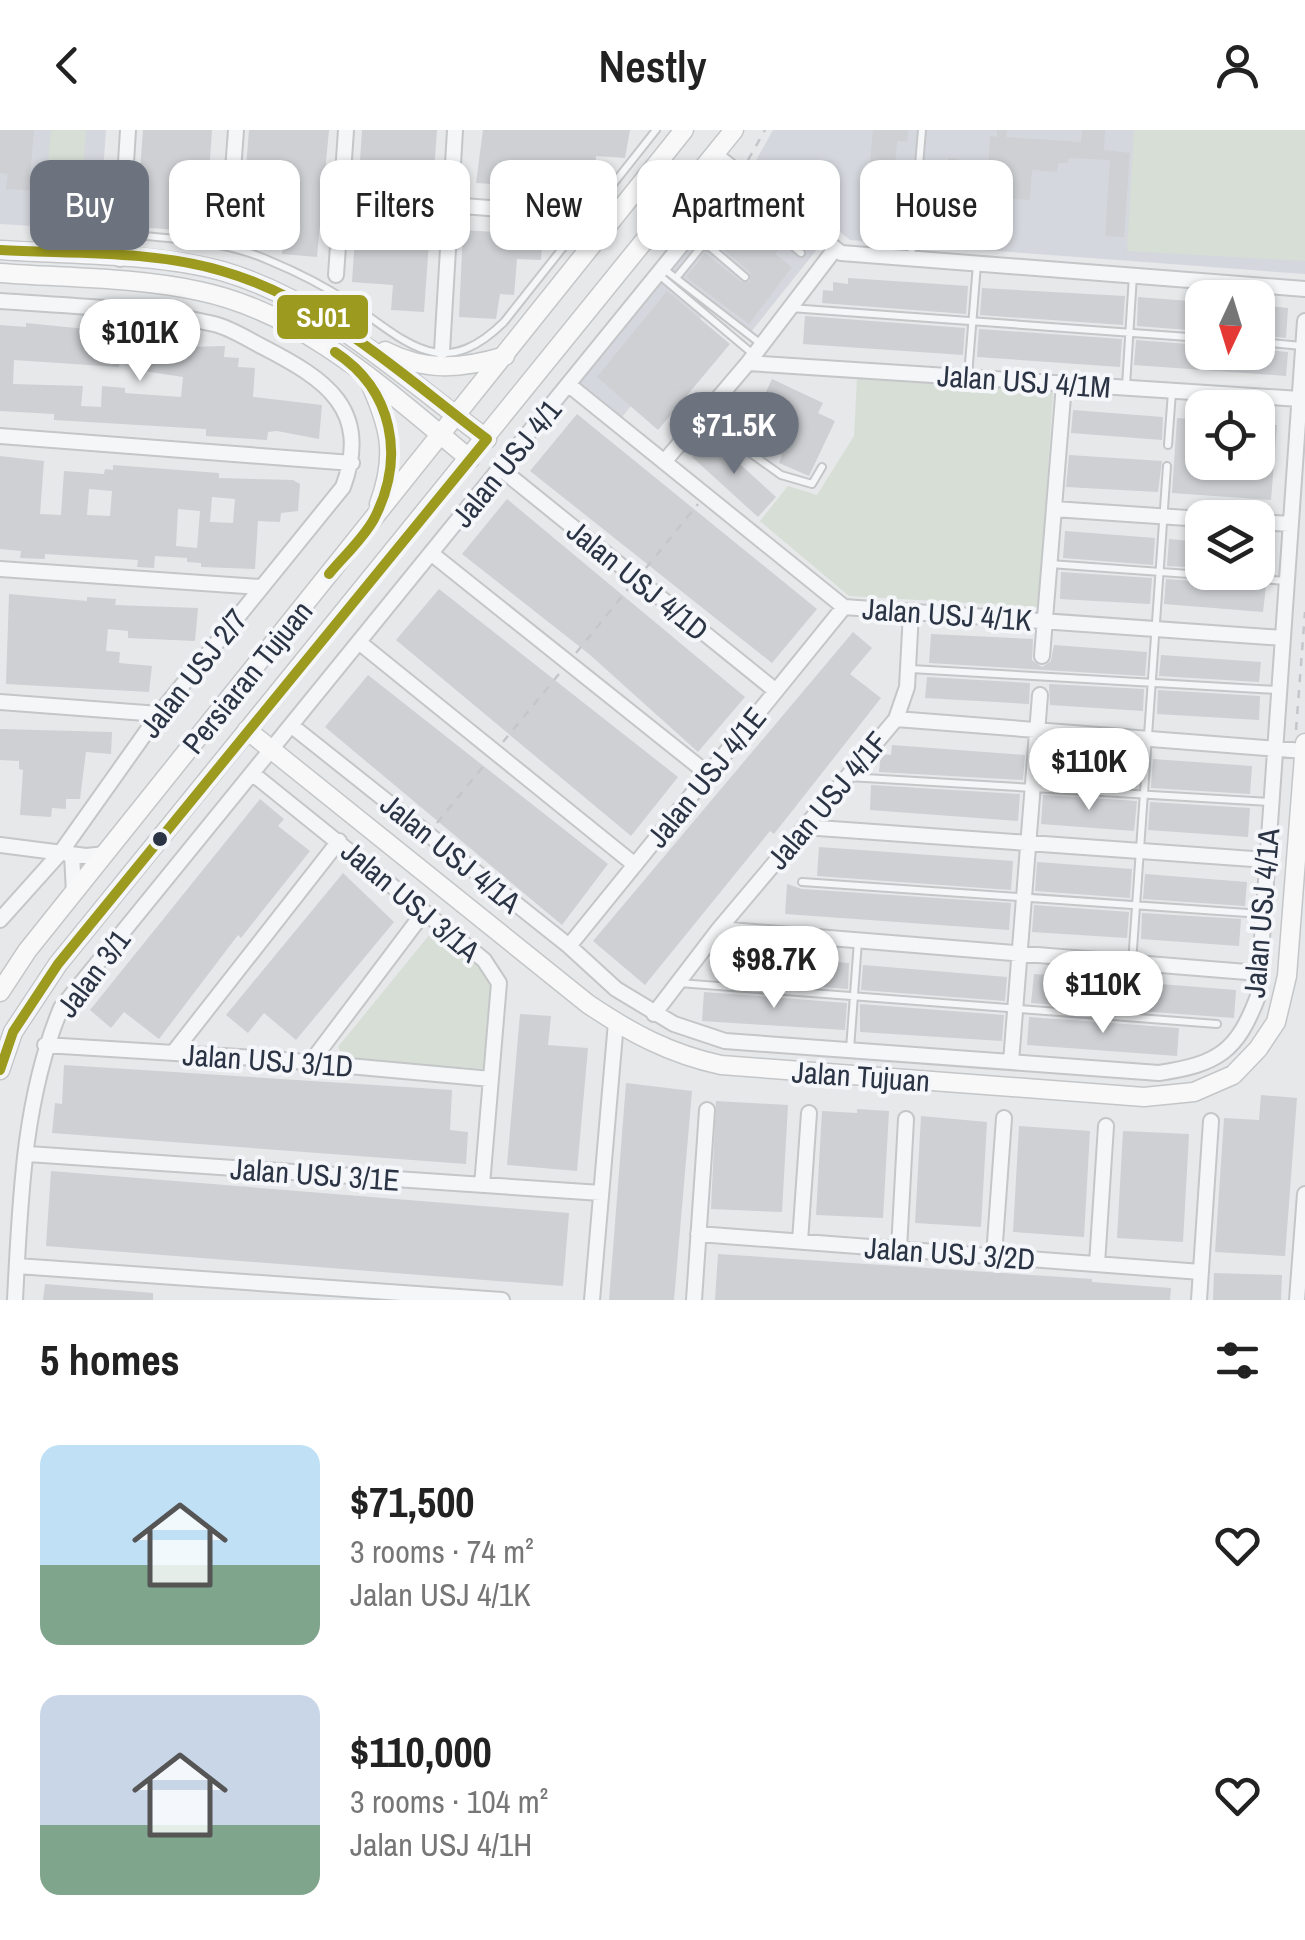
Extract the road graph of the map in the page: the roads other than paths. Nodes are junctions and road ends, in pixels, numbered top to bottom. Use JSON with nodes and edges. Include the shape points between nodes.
{"nodes":[{"id":1,"x":128,"y":130,"type":"edge"},
{"id":2,"x":236,"y":130,"type":"edge"},
{"id":3,"x":346,"y":130,"type":"edge"},
{"id":4,"x":455,"y":130,"type":"edge"},
{"id":5,"x":656,"y":130,"type":"edge"},
{"id":6,"x":684,"y":130,"type":"edge"},
{"id":7,"x":734,"y":130,"type":"edge"},
{"id":8,"x":922,"y":130,"type":"edge"},
{"id":9,"x":717,"y":156,"type":"junction"},
{"id":10,"x":126,"y":160,"type":"edge"},
{"id":11,"x":234,"y":160,"type":"edge"},
{"id":12,"x":453,"y":160,"type":"edge"},
{"id":13,"x":722,"y":160,"type":"edge"},
{"id":14,"x":149,"y":237,"type":"edge"},
{"id":15,"x":0,"y":250,"type":"edge"},
{"id":16,"x":121,"y":250,"type":"edge"},
{"id":17,"x":448,"y":250,"type":"edge"},
{"id":18,"x":682,"y":250,"type":"edge"},
{"id":19,"x":797,"y":250,"type":"edge"},
{"id":20,"x":834,"y":250,"type":"edge"},
{"id":21,"x":836,"y":250,"type":"edge"},
{"id":22,"x":801,"y":253,"type":"dead end"},
{"id":23,"x":120,"y":258,"type":"junction"},
{"id":24,"x":911,"y":258,"type":"junction"},
{"id":25,"x":977,"y":263,"type":"junction"},
{"id":26,"x":661,"y":271,"type":"junction"},
{"id":27,"x":0,"y":273,"type":"edge"},
{"id":28,"x":336,"y":275,"type":"dead end"},
{"id":29,"x":1133,"y":275,"type":"junction"},
{"id":30,"x":745,"y":277,"type":"dead end"},
{"id":31,"x":676,"y":278,"type":"junction"},
{"id":32,"x":1305,"y":289,"type":"edge"},
{"id":33,"x":0,"y":300,"type":"edge"},
{"id":34,"x":790,"y":308,"type":"junction"},
{"id":35,"x":1305,"y":321,"type":"edge"},
{"id":36,"x":972,"y":322,"type":"junction"},
{"id":37,"x":1129,"y":333,"type":"junction"},
{"id":38,"x":349,"y":334,"type":"junction"},
{"id":39,"x":1185,"y":337,"type":"edge"},
{"id":40,"x":1275,"y":344,"type":"edge"},
{"id":41,"x":1303,"y":346,"type":"edge"},
{"id":42,"x":442,"y":352,"type":"junction"},
{"id":43,"x":755,"y":354,"type":"junction"},
{"id":44,"x":506,"y":356,"type":"junction"},
{"id":45,"x":367,"y":376,"type":"junction"},
{"id":46,"x":968,"y":378,"type":"junction"},
{"id":47,"x":1064,"y":384,"type":"junction"},
{"id":48,"x":568,"y":385,"type":"junction"},
{"id":49,"x":1126,"y":388,"type":"junction"},
{"id":50,"x":1172,"y":390,"type":"junction"},
{"id":51,"x":1300,"y":399,"type":"junction"},
{"id":52,"x":457,"y":417,"type":"junction"},
{"id":53,"x":702,"y":418,"type":"junction"},
{"id":54,"x":0,"y":436,"type":"edge"},
{"id":55,"x":442,"y":436,"type":"junction"},
{"id":56,"x":487,"y":439,"type":"junction"},
{"id":57,"x":1168,"y":445,"type":"dead end"},
{"id":58,"x":470,"y":459,"type":"junction"},
{"id":59,"x":664,"y":462,"type":"junction"},
{"id":60,"x":352,"y":463,"type":"junction"},
{"id":61,"x":1167,"y":466,"type":"dead end"},
{"id":62,"x":822,"y":467,"type":"dead end"},
{"id":63,"x":500,"y":469,"type":"junction"},
{"id":64,"x":1054,"y":509,"type":"junction"},
{"id":65,"x":1163,"y":516,"type":"junction"},
{"id":66,"x":1185,"y":517,"type":"edge"},
{"id":67,"x":374,"y":518,"type":"junction"},
{"id":68,"x":1275,"y":523,"type":"edge"},
{"id":69,"x":1291,"y":524,"type":"junction"},
{"id":70,"x":432,"y":554,"type":"junction"},
{"id":71,"x":1050,"y":564,"type":"junction"},
{"id":72,"x":0,"y":569,"type":"edge"},
{"id":73,"x":1159,"y":572,"type":"junction"},
{"id":74,"x":1287,"y":581,"type":"junction"},
{"id":75,"x":262,"y":587,"type":"junction"},
{"id":76,"x":844,"y":607,"type":"junction"},
{"id":77,"x":911,"y":612,"type":"junction"},
{"id":78,"x":1045,"y":621,"type":"junction"},
{"id":79,"x":1155,"y":629,"type":"junction"},
{"id":80,"x":1283,"y":638,"type":"junction"},
{"id":81,"x":360,"y":642,"type":"junction"},
{"id":82,"x":1042,"y":656,"type":"dead end"},
{"id":83,"x":908,"y":669,"type":"junction"},
{"id":84,"x":1152,"y":683,"type":"junction"},
{"id":85,"x":1279,"y":690,"type":"junction"},
{"id":86,"x":776,"y":691,"type":"junction"},
{"id":87,"x":1040,"y":694,"type":"dead end"},
{"id":88,"x":0,"y":702,"type":"edge"},
{"id":89,"x":159,"y":714,"type":"junction"},
{"id":90,"x":896,"y":719,"type":"junction"},
{"id":91,"x":292,"y":726,"type":"junction"},
{"id":92,"x":247,"y":730,"type":"junction"},
{"id":93,"x":1037,"y":730,"type":"junction"},
{"id":94,"x":1148,"y":739,"type":"junction"},
{"id":95,"x":1305,"y":743,"type":"edge"},
{"id":96,"x":1275,"y":749,"type":"junction"},
{"id":97,"x":272,"y":751,"type":"junction"},
{"id":98,"x":1304,"y":752,"type":"edge"},
{"id":99,"x":253,"y":774,"type":"junction"},
{"id":100,"x":708,"y":774,"type":"junction"},
{"id":101,"x":847,"y":776,"type":"junction"},
{"id":102,"x":1032,"y":788,"type":"junction"},
{"id":103,"x":1144,"y":794,"type":"junction"},
{"id":104,"x":1272,"y":802,"type":"junction"},
{"id":105,"x":804,"y":826,"type":"junction"},
{"id":106,"x":340,"y":841,"type":"junction"},
{"id":107,"x":1028,"y":843,"type":"junction"},
{"id":108,"x":0,"y":845,"type":"edge"},
{"id":109,"x":1140,"y":851,"type":"junction"},
{"id":110,"x":66,"y":853,"type":"junction"},
{"id":111,"x":106,"y":854,"type":"junction"},
{"id":112,"x":1267,"y":860,"type":"junction"},
{"id":113,"x":635,"y":865,"type":"junction"},
{"id":114,"x":802,"y":882,"type":"dead end"},
{"id":115,"x":74,"y":894,"type":"junction"},
{"id":116,"x":1024,"y":897,"type":"junction"},
{"id":117,"x":1136,"y":905,"type":"junction"},
{"id":118,"x":424,"y":912,"type":"junction"},
{"id":119,"x":1264,"y":914,"type":"junction"},
{"id":120,"x":0,"y":920,"type":"edge"},
{"id":121,"x":720,"y":929,"type":"junction"},
{"id":122,"x":858,"y":940,"type":"junction"},
{"id":123,"x":569,"y":946,"type":"junction"},
{"id":124,"x":1020,"y":954,"type":"junction"},
{"id":125,"x":1132,"y":963,"type":"junction"},
{"id":126,"x":1260,"y":974,"type":"junction"},
{"id":127,"x":1296,"y":977,"type":"edge"},
{"id":128,"x":678,"y":983,"type":"junction"},
{"id":129,"x":0,"y":992,"type":"edge"},
{"id":130,"x":854,"y":996,"type":"junction"},
{"id":131,"x":1016,"y":1008,"type":"junction"},
{"id":132,"x":654,"y":1014,"type":"junction"},
{"id":133,"x":616,"y":1022,"type":"junction"},
{"id":134,"x":1217,"y":1024,"type":"dead end"},
{"id":135,"x":45,"y":1045,"type":"junction"},
{"id":136,"x":850,"y":1050,"type":"junction"},
{"id":137,"x":173,"y":1053,"type":"junction"},
{"id":138,"x":311,"y":1062,"type":"junction"},
{"id":139,"x":1011,"y":1062,"type":"junction"},
{"id":140,"x":0,"y":1070,"type":"edge"},
{"id":141,"x":490,"y":1079,"type":"junction"},
{"id":142,"x":707,"y":1110,"type":"dead end"},
{"id":143,"x":808,"y":1113,"type":"dead end"},
{"id":144,"x":1004,"y":1118,"type":"dead end"},
{"id":145,"x":906,"y":1119,"type":"dead end"},
{"id":146,"x":1212,"y":1121,"type":"dead end"},
{"id":147,"x":1106,"y":1126,"type":"dead end"},
{"id":148,"x":28,"y":1154,"type":"junction"},
{"id":149,"x":482,"y":1185,"type":"junction"},
{"id":150,"x":601,"y":1193,"type":"junction"},
{"id":151,"x":1305,"y":1194,"type":"edge"},
{"id":152,"x":698,"y":1234,"type":"junction"},
{"id":153,"x":800,"y":1241,"type":"junction"},
{"id":154,"x":899,"y":1249,"type":"junction"},
{"id":155,"x":994,"y":1256,"type":"junction"},
{"id":156,"x":1097,"y":1264,"type":"junction"},
{"id":157,"x":16,"y":1266,"type":"junction"},
{"id":158,"x":1201,"y":1272,"type":"junction"},
{"id":159,"x":1302,"y":1278,"type":"edge"},
{"id":160,"x":14,"y":1300,"type":"edge"},
{"id":161,"x":502,"y":1300,"type":"edge"},
{"id":162,"x":592,"y":1300,"type":"edge"},
{"id":163,"x":694,"y":1300,"type":"edge"},
{"id":164,"x":1200,"y":1300,"type":"edge"},
{"id":165,"x":1297,"y":1300,"type":"edge"}],
"edges":[{"from":1,"to":10,"type":"street"},
{"from":2,"to":11,"type":"street"},
{"from":3,"to":28,"type":"street"},
{"from":4,"to":12,"type":"street"},
{"from":5,"to":42,"type":"lane","via":[[504,322],[482,344]]},
{"from":6,"to":44,"type":"main road","name":"Persiaran Tujuan"},
{"from":7,"to":9,"type":"main road","name":"Persiaran Tujuan"},
{"from":8,"to":24,"type":"lane"},
{"from":9,"to":13,"type":"street"},
{"from":9,"to":56,"type":"main road","name":"Persiaran Tujuan"},
{"from":14,"to":42,"type":"lane","via":[[226,244],[266,258],[331,291],[408,346]]},
{"from":15,"to":23,"type":"main road"},
{"from":16,"to":23,"type":"street"},
{"from":17,"to":42,"type":"street"},
{"from":18,"to":26,"type":"street","name":"Jalan USJ 4/1"},
{"from":19,"to":22,"type":"lane"},
{"from":20,"to":34,"type":"street"},
{"from":21,"to":24,"type":"street"},
{"from":23,"to":38,"type":"main road","via":[[220,270],[278,292]]},
{"from":24,"to":25,"type":"street"},
{"from":25,"to":29,"type":"street"},
{"from":25,"to":36,"type":"lane"},
{"from":26,"to":31,"type":"lane"},
{"from":26,"to":43,"type":"lane"},
{"from":26,"to":48,"type":"street","name":"Jalan USJ 4/1"},
{"from":27,"to":45,"type":"main road","via":[[200,291],[287,322]]},
{"from":29,"to":32,"type":"street"},
{"from":29,"to":37,"type":"lane"},
{"from":30,"to":31,"type":"lane","via":[[702,246]]},
{"from":31,"to":43,"type":"lane"},
{"from":33,"to":60,"type":"street","via":[[219,325],[334,391],[348,414]]},
{"from":34,"to":36,"type":"lane"},
{"from":34,"to":43,"type":"street"},
{"from":35,"to":41,"type":"street","name":"Jalan USJ 4/1A"},
{"from":36,"to":37,"type":"lane"},
{"from":36,"to":46,"type":"lane"},
{"from":37,"to":39,"type":"lane"},
{"from":37,"to":49,"type":"lane"},
{"from":38,"to":44,"type":"main road","via":[[408,362],[439,368]]},
{"from":38,"to":52,"type":"main road"},
{"from":40,"to":41,"type":"lane"},
{"from":41,"to":51,"type":"street","name":"Jalan USJ 4/1A"},
{"from":43,"to":46,"type":"street","name":"Jalan USJ 4/1M"},
{"from":43,"to":53,"type":"street"},
{"from":44,"to":52,"type":"main road","name":"Persiaran Tujuan"},
{"from":45,"to":55,"type":"main road"},
{"from":45,"to":67,"type":"main road","via":[[390,443],[390,474]]},
{"from":46,"to":47,"type":"street","name":"Jalan USJ 4/1M"},
{"from":47,"to":49,"type":"street","name":"Jalan USJ 4/1M"},
{"from":47,"to":64,"type":"street"},
{"from":48,"to":59,"type":"street","name":"Jalan USJ 4/1K"},
{"from":48,"to":63,"type":"street","name":"Jalan USJ 4/1"},
{"from":49,"to":50,"type":"street","name":"Jalan USJ 4/1M"},
{"from":50,"to":51,"type":"street","name":"Jalan USJ 4/1M"},
{"from":50,"to":57,"type":"lane"},
{"from":51,"to":69,"type":"street","name":"Jalan USJ 4/1A"},
{"from":52,"to":55,"type":"main road","name":"Persiaran Tujuan"},
{"from":52,"to":56,"type":"main road"},
{"from":53,"to":59,"type":"street"},
{"from":53,"to":62,"type":"lane","via":[[781,475],[812,484]]},
{"from":54,"to":60,"type":"street"},
{"from":55,"to":58,"type":"main road"},
{"from":55,"to":67,"type":"main road","name":"Persiaran Tujuan"},
{"from":56,"to":58,"type":"main road","name":"Persiaran Tujuan"},
{"from":58,"to":92,"type":"main road","name":"Persiaran Tujuan"},
{"from":59,"to":76,"type":"street","name":"Jalan USJ 4/1K"},
{"from":60,"to":75,"type":"street","name":"Jalan USJ 2/7","via":[[343,486]]},
{"from":61,"to":65,"type":"lane"},
{"from":63,"to":70,"type":"street","name":"Jalan USJ 4/1"},
{"from":63,"to":86,"type":"street","name":"Jalan USJ 4/1D"},
{"from":64,"to":65,"type":"street"},
{"from":64,"to":71,"type":"street"},
{"from":65,"to":66,"type":"street"},
{"from":65,"to":73,"type":"lane"},
{"from":67,"to":111,"type":"main road","name":"Persiaran Tujuan"},
{"from":68,"to":69,"type":"street"},
{"from":69,"to":74,"type":"street","name":"Jalan USJ 4/1A"},
{"from":70,"to":81,"type":"street","name":"Jalan USJ 4/1"},
{"from":70,"to":100,"type":"street"},
{"from":71,"to":73,"type":"lane"},
{"from":71,"to":78,"type":"street"},
{"from":72,"to":75,"type":"street"},
{"from":73,"to":74,"type":"lane"},
{"from":73,"to":79,"type":"lane"},
{"from":74,"to":80,"type":"street","name":"Jalan USJ 4/1A"},
{"from":75,"to":89,"type":"street","name":"Jalan USJ 2/7"},
{"from":76,"to":77,"type":"street","name":"Jalan USJ 4/1K"},
{"from":76,"to":86,"type":"street","name":"Jalan USJ 4/1E"},
{"from":77,"to":78,"type":"street","name":"Jalan USJ 4/1K"},
{"from":77,"to":83,"type":"street","name":"Jalan USJ 4/1F"},
{"from":78,"to":79,"type":"street","name":"Jalan USJ 4/1K"},
{"from":78,"to":82,"type":"street"},
{"from":79,"to":80,"type":"street","name":"Jalan USJ 4/1K"},
{"from":79,"to":84,"type":"lane"},
{"from":80,"to":85,"type":"street","name":"Jalan USJ 4/1A"},
{"from":81,"to":91,"type":"street","name":"Jalan USJ 4/1"},
{"from":81,"to":113,"type":"street"},
{"from":83,"to":84,"type":"lane"},
{"from":83,"to":90,"type":"street","name":"Jalan USJ 4/1F"},
{"from":84,"to":85,"type":"lane"},
{"from":84,"to":94,"type":"lane"},
{"from":85,"to":96,"type":"street","name":"Jalan USJ 4/1A"},
{"from":86,"to":100,"type":"street","name":"Jalan USJ 4/1E"},
{"from":87,"to":93,"type":"street"},
{"from":88,"to":89,"type":"street"},
{"from":89,"to":110,"type":"street","name":"Jalan USJ 2/7"},
{"from":90,"to":93,"type":"street"},
{"from":90,"to":101,"type":"street","name":"Jalan USJ 4/1F"},
{"from":91,"to":97,"type":"street","name":"Jalan USJ 4/1"},
{"from":91,"to":123,"type":"street","name":"Jalan USJ 4/1A"},
{"from":92,"to":97,"type":"main road","name":"Jalan Tujuan"},
{"from":92,"to":140,"type":"main road","name":"Persiaran Tujuan","via":[[47,978],[13,1032]]},
{"from":93,"to":94,"type":"street"},
{"from":93,"to":102,"type":"street"},
{"from":94,"to":96,"type":"street"},
{"from":94,"to":103,"type":"lane"},
{"from":95,"to":98,"type":"main road","name":"Jalan Tujuan"},
{"from":96,"to":98,"type":"street"},
{"from":96,"to":104,"type":"street","name":"Jalan USJ 4/1A"},
{"from":97,"to":99,"type":"street","name":"Jalan 3/1"},
{"from":97,"to":133,"type":"main road","name":"Jalan Tujuan"},
{"from":98,"to":127,"type":"main road","name":"Jalan Tujuan"},
{"from":99,"to":106,"type":"street","name":"Jalan USJ 3/1A"},
{"from":99,"to":135,"type":"street","name":"Jalan 3/1","via":[[60,1008]]},
{"from":100,"to":113,"type":"street","name":"Jalan USJ 4/1E"},
{"from":101,"to":102,"type":"lane"},
{"from":101,"to":105,"type":"street","name":"Jalan USJ 4/1F"},
{"from":102,"to":103,"type":"lane"},
{"from":102,"to":107,"type":"street"},
{"from":103,"to":104,"type":"lane"},
{"from":103,"to":109,"type":"lane"},
{"from":104,"to":112,"type":"street","name":"Jalan USJ 4/1A"},
{"from":105,"to":107,"type":"street"},
{"from":105,"to":121,"type":"street","name":"Jalan USJ 4/1F"},
{"from":106,"to":118,"type":"street","name":"Jalan USJ 3/1A"},
{"from":106,"to":137,"type":"street"},
{"from":107,"to":109,"type":"street"},
{"from":107,"to":116,"type":"street"},
{"from":108,"to":110,"type":"street"},
{"from":109,"to":112,"type":"street"},
{"from":109,"to":117,"type":"lane"},
{"from":110,"to":111,"type":"street"},
{"from":110,"to":115,"type":"street"},
{"from":110,"to":120,"type":"street","name":"Jalan USJ 2/7"},
{"from":111,"to":115,"type":"main road","name":"Persiaran Tujuan"},
{"from":112,"to":119,"type":"street","name":"Jalan USJ 4/1A"},
{"from":113,"to":123,"type":"street","name":"Jalan USJ 4/1E"},
{"from":114,"to":116,"type":"lane"},
{"from":115,"to":129,"type":"main road","name":"Persiaran Tujuan"},
{"from":116,"to":117,"type":"lane"},
{"from":116,"to":124,"type":"street"},
{"from":117,"to":119,"type":"lane"},
{"from":117,"to":125,"type":"lane"},
{"from":118,"to":138,"type":"street"},
{"from":118,"to":141,"type":"street","name":"Jalan USJ 3/1A","via":[[484,960],[499,983]]},
{"from":119,"to":126,"type":"street","name":"Jalan USJ 4/1A"},
{"from":121,"to":122,"type":"street"},
{"from":121,"to":128,"type":"street","name":"Jalan USJ 4/1F"},
{"from":122,"to":124,"type":"street"},
{"from":122,"to":130,"type":"lane"},
{"from":123,"to":132,"type":"street","name":"Jalan USJ 4/1A"},
{"from":124,"to":125,"type":"street"},
{"from":124,"to":131,"type":"street"},
{"from":125,"to":126,"type":"street"},
{"from":126,"to":139,"type":"street","name":"Jalan USJ 4/1A","via":[[1244,1032],[1198,1067],[1159,1073]]},
{"from":127,"to":133,"type":"main road","name":"Jalan Tujuan","via":[[1276,1022],[1232,1075],[1194,1092],[1144,1097],[721,1065],[678,1056]]},
{"from":128,"to":130,"type":"lane"},
{"from":128,"to":132,"type":"street","name":"Jalan USJ 4/1F"},
{"from":130,"to":131,"type":"lane"},
{"from":130,"to":136,"type":"lane"},
{"from":131,"to":134,"type":"lane"},
{"from":131,"to":139,"type":"street"},
{"from":132,"to":136,"type":"street","name":"Jalan USJ 4/1A","via":[[725,1040]]},
{"from":133,"to":150,"type":"street"},
{"from":135,"to":137,"type":"street","name":"Jalan USJ 3/1D"},
{"from":135,"to":148,"type":"street","name":"Jalan 3/1"},
{"from":136,"to":139,"type":"street","name":"Jalan USJ 4/1A"},
{"from":137,"to":138,"type":"street","name":"Jalan USJ 3/1D"},
{"from":138,"to":141,"type":"street","name":"Jalan USJ 3/1D"},
{"from":141,"to":149,"type":"street","name":"Jalan USJ 3/1A"},
{"from":142,"to":152,"type":"street"},
{"from":143,"to":153,"type":"street"},
{"from":144,"to":155,"type":"street"},
{"from":145,"to":154,"type":"street"},
{"from":146,"to":158,"type":"street"},
{"from":147,"to":156,"type":"street"},
{"from":148,"to":149,"type":"street","name":"Jalan USJ 3/1E"},
{"from":148,"to":157,"type":"street","name":"Jalan 3/1"},
{"from":149,"to":150,"type":"street","name":"Jalan USJ 3/1E"},
{"from":150,"to":162,"type":"street"},
{"from":151,"to":159,"type":"street"},
{"from":152,"to":153,"type":"street","name":"Jalan USJ 3/2D"},
{"from":152,"to":163,"type":"street"},
{"from":153,"to":154,"type":"street","name":"Jalan USJ 3/2D"},
{"from":154,"to":155,"type":"street","name":"Jalan USJ 3/2D"},
{"from":155,"to":156,"type":"street","name":"Jalan USJ 3/2D"},
{"from":156,"to":158,"type":"street","name":"Jalan USJ 3/2D"},
{"from":157,"to":160,"type":"street","name":"Jalan 3/1"},
{"from":157,"to":161,"type":"street"},
{"from":158,"to":164,"type":"street"},
{"from":159,"to":165,"type":"street"}]}
